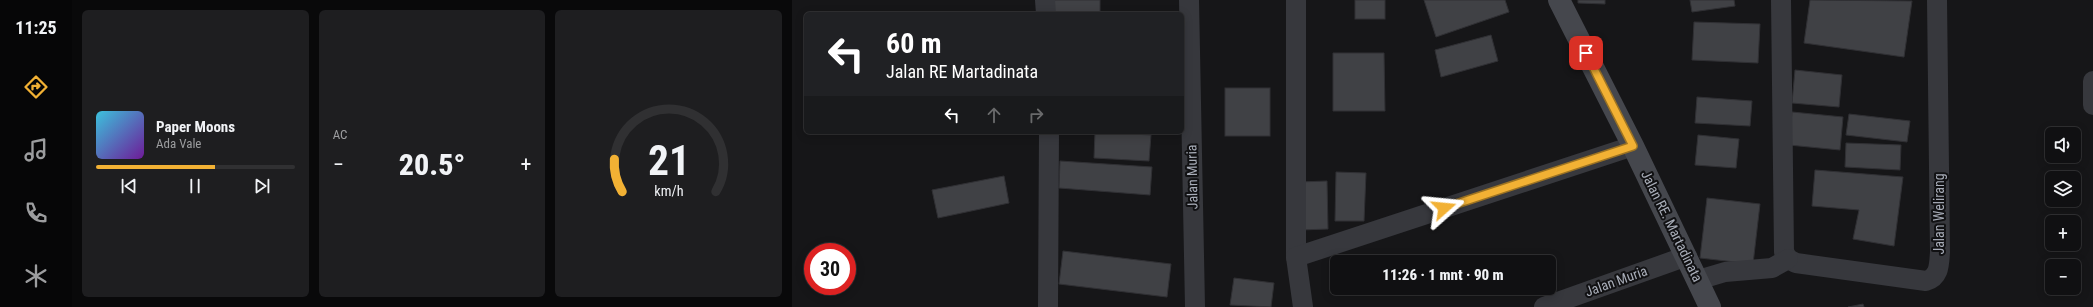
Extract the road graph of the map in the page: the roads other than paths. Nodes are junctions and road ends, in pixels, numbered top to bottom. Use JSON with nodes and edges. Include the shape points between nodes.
{"nodes":[{"id":1,"x":1046,"y":0,"type":"edge"},
{"id":2,"x":1189,"y":0,"type":"edge"},
{"id":3,"x":1296,"y":0,"type":"edge"},
{"id":4,"x":1559,"y":0,"type":"edge"},
{"id":5,"x":1781,"y":0,"type":"edge"},
{"id":6,"x":1937,"y":0,"type":"edge"},
{"id":7,"x":1046,"y":12,"type":"edge"},
{"id":8,"x":2093,"y":81,"type":"edge"},
{"id":9,"x":2093,"y":101,"type":"edge"},
{"id":10,"x":2093,"y":105,"type":"edge"},
{"id":11,"x":1048,"y":134,"type":"edge"},
{"id":12,"x":1633,"y":146,"type":"junction"},
{"id":13,"x":1687,"y":256,"type":"junction"},
{"id":14,"x":1296,"y":257,"type":"junction"},
{"id":15,"x":1788,"y":259,"type":"junction"},
{"id":16,"x":1698,"y":280,"type":"junction"},
{"id":17,"x":1048,"y":307,"type":"edge"},
{"id":18,"x":1195,"y":307,"type":"edge"},
{"id":19,"x":1303,"y":307,"type":"edge"},
{"id":20,"x":1544,"y":307,"type":"edge"},
{"id":21,"x":1710,"y":307,"type":"edge"}],
"edges":[{"from":1,"to":7,"type":"street"},
{"from":2,"to":18,"type":"street","name":"Jalan Muria"},
{"from":3,"to":14,"type":"street"},
{"from":4,"to":12,"type":"main road","name":"Jalan RE. Martadinata"},
{"from":5,"to":15,"type":"street","via":[[1784,252]]},
{"from":6,"to":15,"type":"street","name":"Jalan Welirang","via":[[1940,252],[1937,274],[1926,281],[1796,263]]},
{"from":8,"to":9,"type":"street"},
{"from":9,"to":10,"type":"street"},
{"from":11,"to":17,"type":"street"},
{"from":12,"to":13,"type":"main road","name":"Jalan RE. Martadinata"},
{"from":12,"to":14,"type":"street"},
{"from":13,"to":16,"type":"main road","name":"Jalan RE. Martadinata"},
{"from":13,"to":20,"type":"street","name":"Jalan Muria"},
{"from":14,"to":19,"type":"street"},
{"from":15,"to":16,"type":"street","via":[[1772,268],[1725,272]]},
{"from":16,"to":21,"type":"main road","name":"Jalan RE. Martadinata"}]}
